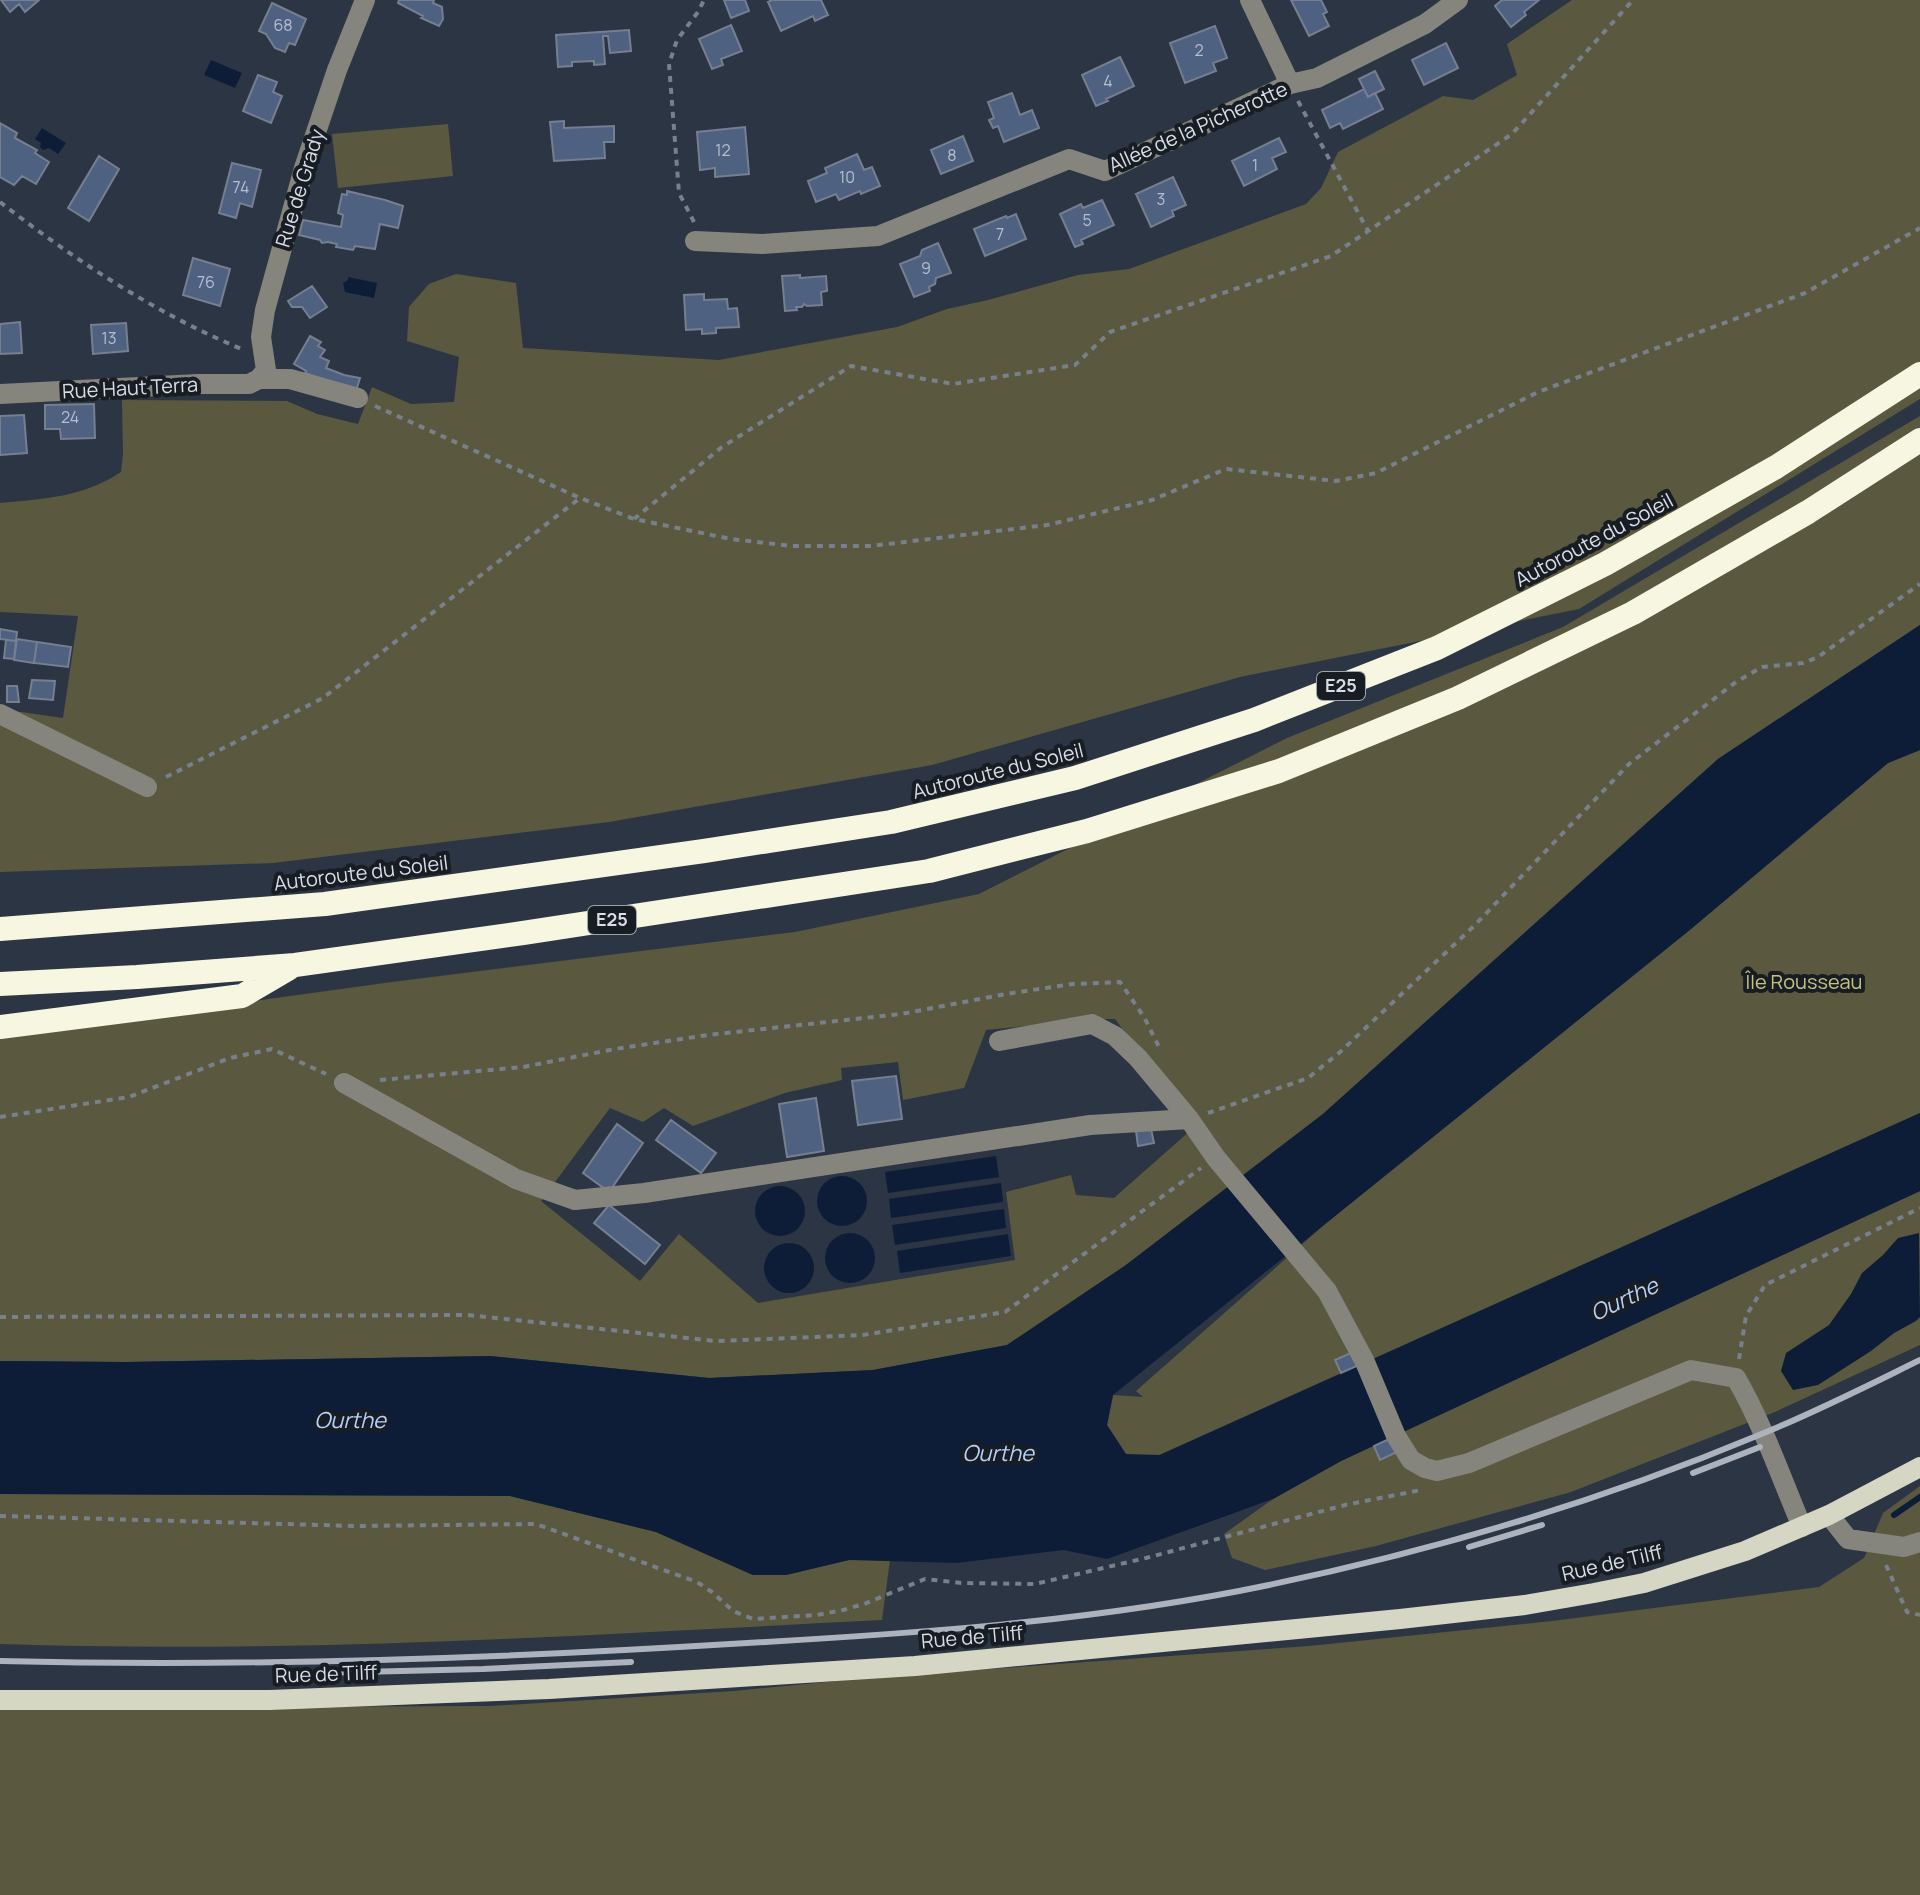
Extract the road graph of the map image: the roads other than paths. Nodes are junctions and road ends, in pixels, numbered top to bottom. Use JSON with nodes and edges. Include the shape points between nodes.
{"nodes":[{"id":1,"x":365,"y":0,"type":"edge"},
{"id":2,"x":1250,"y":0,"type":"edge"},
{"id":3,"x":1458,"y":0,"type":"edge"},
{"id":4,"x":1290,"y":84,"type":"junction"},
{"id":5,"x":695,"y":241,"type":"road end"},
{"id":6,"x":1920,"y":374,"type":"edge"},
{"id":7,"x":259,"y":379,"type":"junction"},
{"id":8,"x":0,"y":394,"type":"edge"},
{"id":9,"x":358,"y":398,"type":"road end"},
{"id":10,"x":1920,"y":440,"type":"edge"},
{"id":11,"x":0,"y":714,"type":"edge"},
{"id":12,"x":147,"y":787,"type":"road end"},
{"id":13,"x":0,"y":929,"type":"edge"},
{"id":14,"x":295,"y":965,"type":"junction"},
{"id":15,"x":0,"y":984,"type":"edge"},
{"id":16,"x":0,"y":1027,"type":"edge"},
{"id":17,"x":999,"y":1041,"type":"dead end"},
{"id":18,"x":344,"y":1083,"type":"road end"},
{"id":19,"x":1189,"y":1119,"type":"junction"},
{"id":20,"x":1920,"y":1467,"type":"edge"},
{"id":21,"x":1829,"y":1515,"type":"junction"},
{"id":22,"x":1802,"y":1527,"type":"junction"},
{"id":23,"x":1920,"y":1542,"type":"edge"},
{"id":24,"x":0,"y":1700,"type":"edge"}],
"edges":[{"from":1,"to":7,"type":"street","name":"Rue de Grady","via":[[296,196],[265,310],[261,337],[266,370]]},
{"from":2,"to":4,"type":"street"},
{"from":3,"to":4,"type":"street","name":"Allée de la Picherotte","via":[[1425,24],[1317,78]]},
{"from":4,"to":5,"type":"street","name":"Allée de la Picherotte","via":[[1105,171],[1069,159],[878,236],[762,244]]},
{"from":6,"to":13,"type":"highway","name":"Autoroute du Soleil","number":"E25","via":[[1776,467],[1605,564],[1437,648],[1254,720],[1075,778],[891,822],[689,853],[325,904]]},
{"from":7,"to":8,"type":"street","name":"Rue Haut Terra","via":[[249,384]]},
{"from":7,"to":9,"type":"street","name":"Rue Haut Terra","via":[[290,379]]},
{"from":10,"to":14,"type":"highway","number":"E25","via":[[1633,613],[1458,698],[1279,771],[1087,831],[929,871]]},
{"from":11,"to":12,"type":"street"},
{"from":14,"to":15,"type":"highway","number":"E25"},
{"from":14,"to":16,"type":"highway","via":[[242,996]]},
{"from":17,"to":19,"type":"street","via":[[1092,1024],[1127,1047]]},
{"from":18,"to":19,"type":"street","via":[[516,1179],[575,1200],[1090,1125]]},
{"from":19,"to":22,"type":"street","via":[[1327,1291],[1411,1460],[1437,1471],[1469,1463],[1691,1370],[1736,1378]]},
{"from":20,"to":21,"type":"main road","name":"Rue de Tilff"},
{"from":21,"to":22,"type":"main road","name":"Rue de Tilff"},
{"from":21,"to":23,"type":"street","via":[[1848,1539],[1904,1547]]},
{"from":22,"to":24,"type":"main road","name":"Rue de Tilff","via":[[1717,1560],[1594,1593],[1525,1605],[1148,1644],[915,1666],[549,1689],[270,1700]]}]}
